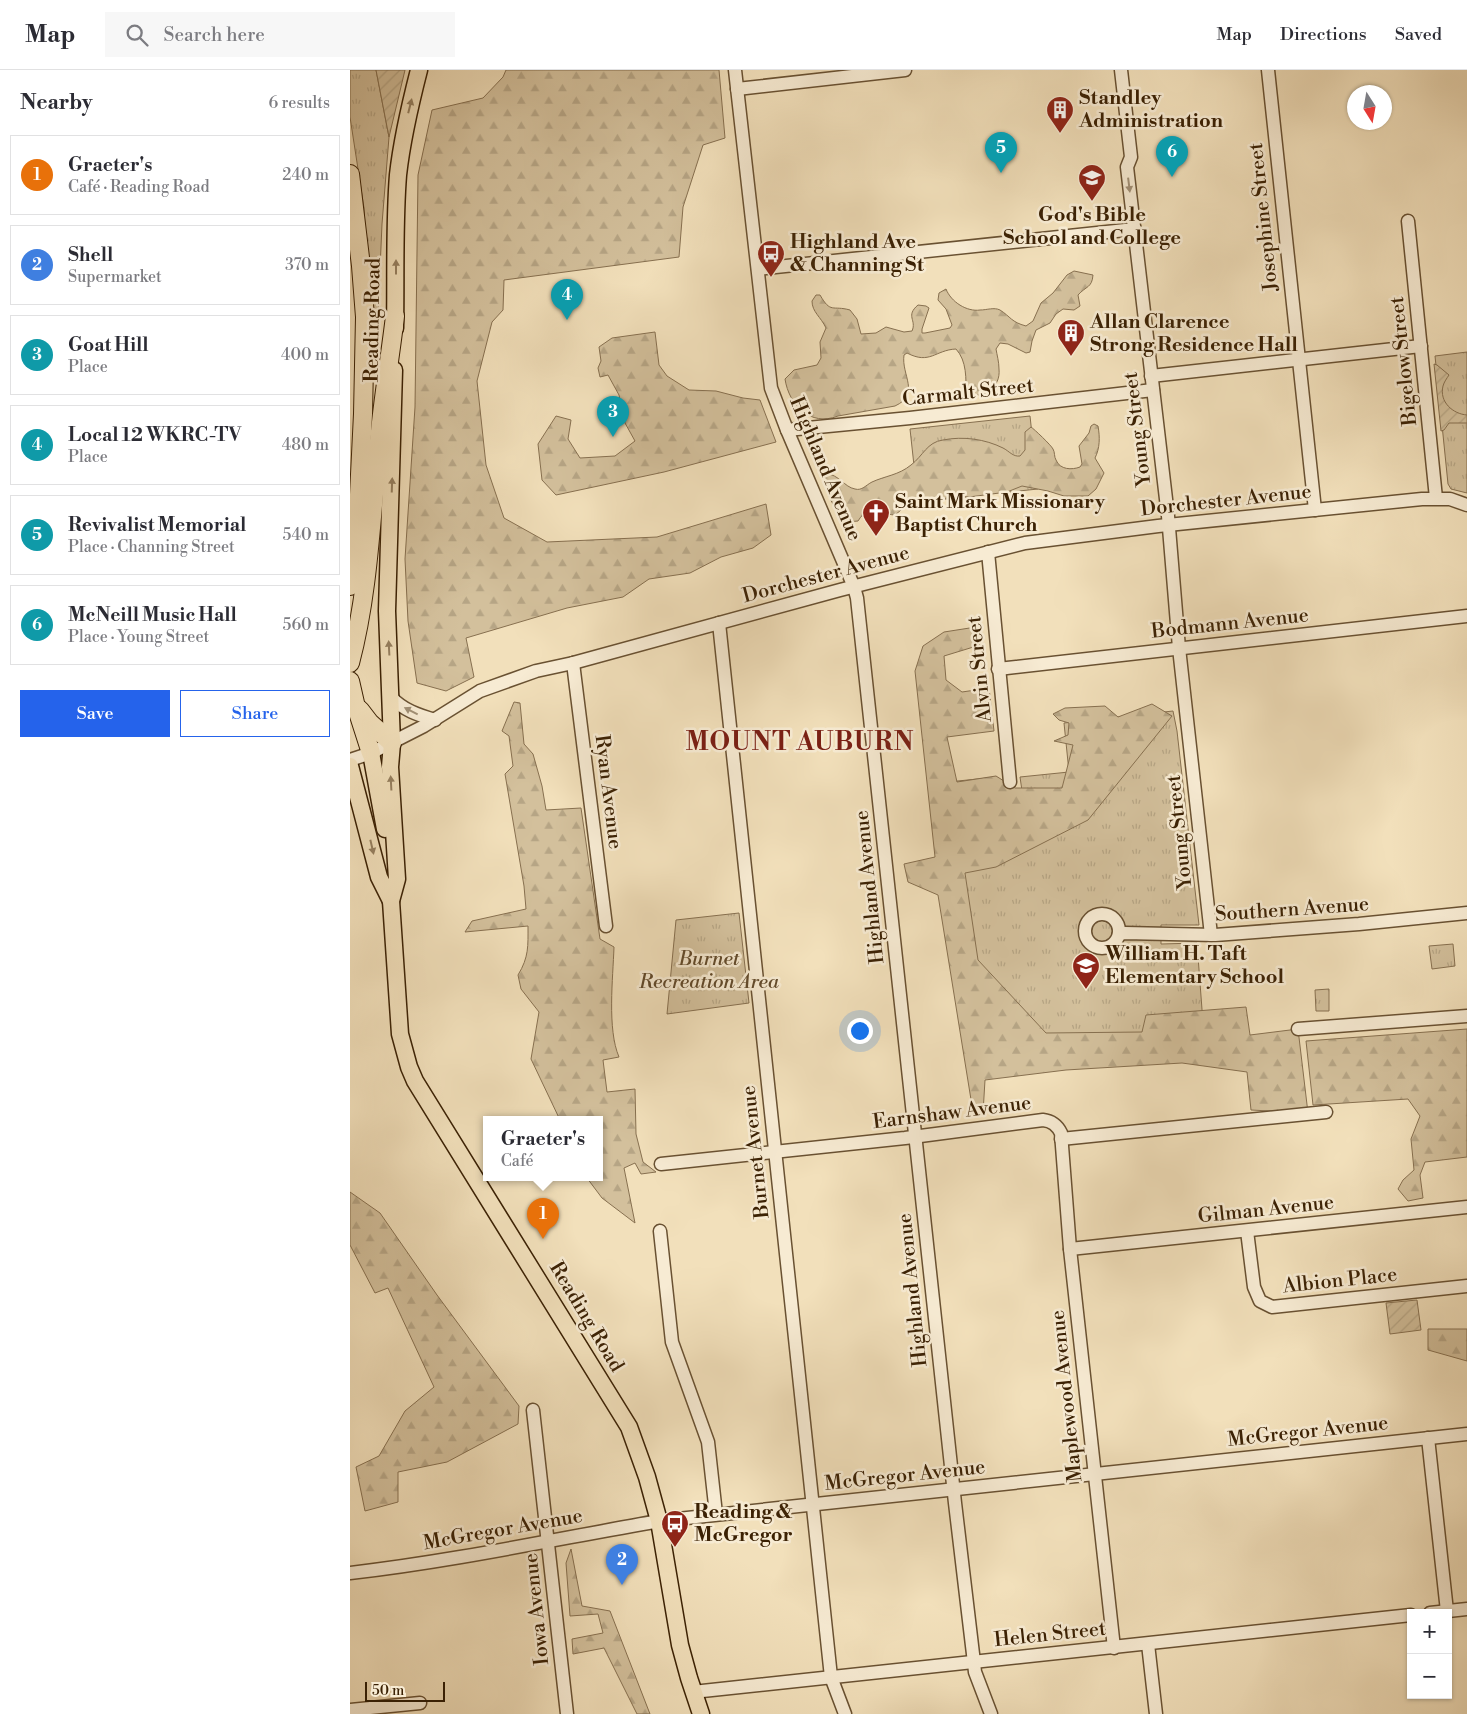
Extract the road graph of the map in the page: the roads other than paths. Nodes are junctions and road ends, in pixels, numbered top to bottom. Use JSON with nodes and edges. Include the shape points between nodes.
{"nodes":[{"id":1,"x":419,"y":70,"type":"edge"},
{"id":2,"x":735,"y":70,"type":"edge"},
{"id":3,"x":905,"y":70,"type":"edge"},
{"id":4,"x":1121,"y":70,"type":"edge"},
{"id":5,"x":1268,"y":70,"type":"edge"},
{"id":6,"x":738,"y":89,"type":"junction"},
{"id":7,"x":350,"y":174,"type":"edge"},
{"id":8,"x":1408,"y":220,"type":"dead end"},
{"id":9,"x":1135,"y":229,"type":"junction"},
{"id":10,"x":758,"y":269,"type":"junction"},
{"id":11,"x":395,"y":316,"type":"junction"},
{"id":12,"x":1421,"y":346,"type":"junction"},
{"id":13,"x":1298,"y":359,"type":"junction"},
{"id":14,"x":1151,"y":376,"type":"junction"},
{"id":15,"x":1153,"y":390,"type":"junction"},
{"id":16,"x":787,"y":430,"type":"junction"},
{"id":17,"x":1436,"y":498,"type":"junction"},
{"id":18,"x":1467,"y":505,"type":"edge"},
{"id":19,"x":1316,"y":510,"type":"junction"},
{"id":20,"x":1168,"y":526,"type":"junction"},
{"id":21,"x":988,"y":552,"type":"junction"},
{"id":22,"x":350,"y":586,"type":"edge"},
{"id":23,"x":854,"y":586,"type":"junction"},
{"id":24,"x":1467,"y":616,"type":"edge"},
{"id":25,"x":719,"y":623,"type":"junction"},
{"id":26,"x":1179,"y":648,"type":"junction"},
{"id":27,"x":350,"y":663,"type":"edge"},
{"id":28,"x":573,"y":663,"type":"junction"},
{"id":29,"x":998,"y":669,"type":"junction"},
{"id":30,"x":350,"y":681,"type":"edge"},
{"id":31,"x":391,"y":696,"type":"junction"},
{"id":32,"x":355,"y":703,"type":"junction"},
{"id":33,"x":435,"y":720,"type":"junction"},
{"id":34,"x":392,"y":743,"type":"junction"},
{"id":35,"x":371,"y":753,"type":"junction"},
{"id":36,"x":350,"y":760,"type":"edge"},
{"id":37,"x":350,"y":766,"type":"edge"},
{"id":38,"x":1010,"y":782,"type":"dead end"},
{"id":39,"x":396,"y":864,"type":"junction"},
{"id":40,"x":391,"y":901,"type":"junction"},
{"id":41,"x":1467,"y":913,"type":"edge"},
{"id":42,"x":606,"y":926,"type":"dead end"},
{"id":43,"x":1119,"y":934,"type":"dead end"},
{"id":44,"x":1210,"y":935,"type":"junction"},
{"id":45,"x":1467,"y":1016,"type":"edge"},
{"id":46,"x":1298,"y":1029,"type":"dead end"},
{"id":47,"x":1326,"y":1112,"type":"dead end"},
{"id":48,"x":916,"y":1137,"type":"junction"},
{"id":49,"x":1061,"y":1139,"type":"junction"},
{"id":50,"x":774,"y":1151,"type":"junction"},
{"id":51,"x":660,"y":1164,"type":"dead end"},
{"id":52,"x":1467,"y":1207,"type":"edge"},
{"id":53,"x":660,"y":1231,"type":"dead end"},
{"id":54,"x":1247,"y":1231,"type":"junction"},
{"id":55,"x":1070,"y":1249,"type":"junction"},
{"id":56,"x":1467,"y":1286,"type":"edge"},
{"id":57,"x":533,"y":1410,"type":"dead end"},
{"id":58,"x":1467,"y":1434,"type":"edge"},
{"id":59,"x":1428,"y":1438,"type":"junction"},
{"id":60,"x":1095,"y":1474,"type":"junction"},
{"id":61,"x":954,"y":1490,"type":"junction"},
{"id":62,"x":812,"y":1504,"type":"junction"},
{"id":63,"x":716,"y":1514,"type":"junction"},
{"id":64,"x":659,"y":1521,"type":"junction"},
{"id":65,"x":548,"y":1540,"type":"junction"},
{"id":66,"x":350,"y":1573,"type":"edge"},
{"id":67,"x":1447,"y":1609,"type":"edge"},
{"id":68,"x":1467,"y":1609,"type":"edge"},
{"id":69,"x":1452,"y":1610,"type":"edge"},
{"id":70,"x":1407,"y":1615,"type":"edge"},
{"id":71,"x":1148,"y":1644,"type":"junction"},
{"id":72,"x":1114,"y":1648,"type":"junction"},
{"id":73,"x":974,"y":1662,"type":"junction"},
{"id":74,"x":831,"y":1677,"type":"junction"},
{"id":75,"x":693,"y":1692,"type":"junction"},
{"id":76,"x":420,"y":1703,"type":"dead end"},
{"id":77,"x":350,"y":1710,"type":"edge"},
{"id":78,"x":566,"y":1714,"type":"edge"},
{"id":79,"x":701,"y":1714,"type":"edge"},
{"id":80,"x":845,"y":1714,"type":"edge"},
{"id":81,"x":991,"y":1714,"type":"edge"},
{"id":82,"x":1156,"y":1714,"type":"edge"}],
"edges":[{"from":11,"to":1,"type":"main road","name":"Reading Road","one_way":true,"via":[[398,174],[404,130]]},
{"from":2,"to":6,"type":"street","name":"Highland Avenue"},
{"from":3,"to":6,"type":"street"},
{"from":4,"to":9,"type":"street","name":"Young Street","one_way":true},
{"from":5,"to":13,"type":"street","name":"Josephine Street"},
{"from":6,"to":10,"type":"street","name":"Highland Avenue"},
{"from":7,"to":22,"type":"highway","via":[[365,317],[358,515]]},
{"from":8,"to":12,"type":"street","name":"Bigelow Street"},
{"from":9,"to":10,"type":"street"},
{"from":9,"to":14,"type":"street","name":"Young Street"},
{"from":10,"to":16,"type":"street","name":"Highland Avenue","via":[[771,388]]},
{"from":11,"to":27,"type":"highway","via":[[379,440],[370,549]]},
{"from":31,"to":11,"type":"main road","name":"Reading Road","one_way":true,"via":[[387,611]]},
{"from":12,"to":13,"type":"street"},
{"from":12,"to":17,"type":"street","name":"Bigelow Street"},
{"from":13,"to":14,"type":"street"},
{"from":13,"to":19,"type":"street","name":"Josephine Street"},
{"from":14,"to":15,"type":"street","name":"Young Street"},
{"from":15,"to":16,"type":"street","name":"Carmalt Street"},
{"from":15,"to":20,"type":"street","name":"Young Street"},
{"from":16,"to":23,"type":"street","name":"Highland Avenue"},
{"from":17,"to":18,"type":"street","name":"Dorchester Avenue"},
{"from":17,"to":19,"type":"street","name":"Dorchester Avenue"},
{"from":19,"to":20,"type":"street","name":"Dorchester Avenue"},
{"from":20,"to":21,"type":"street","name":"Dorchester Avenue","via":[[1025,543]]},
{"from":20,"to":26,"type":"street","name":"Young Street"},
{"from":21,"to":23,"type":"street","name":"Dorchester Avenue"},
{"from":21,"to":29,"type":"street","name":"Alvin Street"},
{"from":23,"to":25,"type":"street","name":"Dorchester Avenue"},
{"from":23,"to":48,"type":"street","name":"Highland Avenue"},
{"from":24,"to":26,"type":"street","name":"Bodmann Avenue"},
{"from":25,"to":28,"type":"street","name":"Dorchester Avenue"},
{"from":25,"to":50,"type":"street","name":"Burnet Avenue"},
{"from":26,"to":29,"type":"street","name":"Bodmann Avenue"},
{"from":26,"to":44,"type":"street","name":"Young Street"},
{"from":28,"to":33,"type":"street","name":"Dorchester Avenue","via":[[536,671],[480,691]]},
{"from":28,"to":42,"type":"street","name":"Ryan Avenue"},
{"from":29,"to":38,"type":"street","name":"Alvin Street"},
{"from":30,"to":32,"type":"highway"},
{"from":33,"to":31,"type":"street","one_way":true,"via":[[408,712]]},
{"from":31,"to":34,"type":"main road","name":"Reading Road"},
{"from":32,"to":34,"type":"highway","via":[[370,723]]},
{"from":32,"to":35,"type":"highway"},
{"from":33,"to":34,"type":"street","name":"Dorchester Avenue"},
{"from":34,"to":35,"type":"street","name":"Dorchester Avenue"},
{"from":39,"to":34,"type":"main road","name":"Reading Road","one_way":true,"via":[[390,767]]},
{"from":35,"to":36,"type":"street","name":"Dorchester Avenue"},
{"from":35,"to":39,"type":"main road","via":[[387,850]]},
{"from":37,"to":40,"type":"main road","name":"Reading Road","one_way":true,"via":[[379,877]]},
{"from":39,"to":40,"type":"main road","name":"Reading Road","via":[[397,879]]},
{"from":40,"to":64,"type":"main road","name":"Reading Road","via":[[400,1034],[415,1081],[629,1427]]},
{"from":41,"to":44,"type":"street","name":"Southern Avenue"},
{"from":43,"to":44,"type":"street","name":"Southern Avenue"},
{"from":45,"to":46,"type":"street"},
{"from":47,"to":49,"type":"street"},
{"from":48,"to":49,"type":"street","name":"Earnshaw Avenue","via":[[1043,1120],[1058,1128]]},
{"from":48,"to":50,"type":"street","name":"Earnshaw Avenue"},
{"from":48,"to":61,"type":"street","name":"Highland Avenue"},
{"from":49,"to":55,"type":"street","name":"Maplewood Avenue"},
{"from":50,"to":51,"type":"street","name":"Earnshaw Avenue"},
{"from":50,"to":62,"type":"street","name":"Burnet Avenue"},
{"from":52,"to":54,"type":"street","name":"Gilman Avenue"},
{"from":53,"to":63,"type":"street","via":[[672,1342],[708,1442]]},
{"from":54,"to":55,"type":"street","name":"Gilman Avenue"},
{"from":54,"to":56,"type":"street","name":"Albion Place","via":[[1254,1287],[1260,1301],[1272,1307]]},
{"from":55,"to":60,"type":"street","name":"Maplewood Avenue"},
{"from":57,"to":65,"type":"street","name":"Iowa Avenue"},
{"from":58,"to":59,"type":"street","name":"McGregor Avenue"},
{"from":59,"to":60,"type":"street","name":"McGregor Avenue"},
{"from":59,"to":67,"type":"street"},
{"from":60,"to":61,"type":"street","name":"McGregor Avenue"},
{"from":60,"to":72,"type":"street","name":"Maplewood Avenue"},
{"from":61,"to":62,"type":"street","name":"McGregor Avenue"},
{"from":61,"to":73,"type":"street","name":"Highland Avenue"},
{"from":62,"to":63,"type":"street","name":"McGregor Avenue"},
{"from":62,"to":74,"type":"street","name":"Burnet Avenue"},
{"from":63,"to":64,"type":"street","name":"McGregor Avenue"},
{"from":64,"to":65,"type":"street","name":"McGregor Avenue"},
{"from":64,"to":75,"type":"main road","name":"Reading Road","via":[[680,1645]]},
{"from":65,"to":66,"type":"street","name":"McGregor Avenue","via":[[486,1554]]},
{"from":65,"to":78,"type":"street","name":"Iowa Avenue"},
{"from":68,"to":69,"type":"street"},
{"from":70,"to":71,"type":"street","name":"Helen Street"},
{"from":71,"to":72,"type":"street","name":"Helen Street"},
{"from":71,"to":82,"type":"street"},
{"from":72,"to":73,"type":"street","name":"Helen Street"},
{"from":73,"to":74,"type":"street","name":"Helen Street"},
{"from":73,"to":81,"type":"street","name":"Highland Avenue"},
{"from":74,"to":75,"type":"street","name":"Helen Street"},
{"from":74,"to":80,"type":"street","name":"Burnet Avenue"},
{"from":75,"to":79,"type":"main road","name":"Reading Road"},
{"from":76,"to":77,"type":"street"}]}
